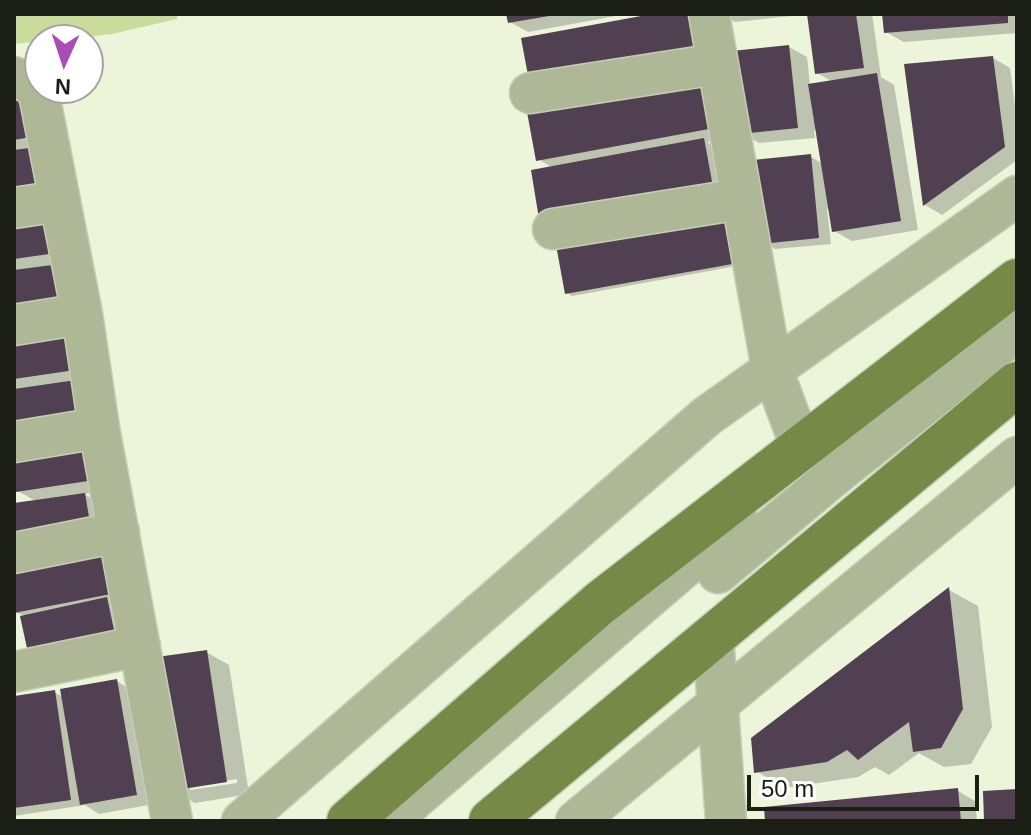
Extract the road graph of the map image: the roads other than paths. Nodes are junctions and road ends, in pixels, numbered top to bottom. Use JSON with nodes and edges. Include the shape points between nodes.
{"nodes":[{"id":1,"x":709,"y":14,"type":"edge"},
{"id":2,"x":717,"y":64,"type":"junction"},
{"id":3,"x":14,"y":77,"type":"edge"},
{"id":4,"x":530,"y":93,"type":"dead end"},
{"id":5,"x":1017,"y":196,"type":"edge"},
{"id":6,"x":741,"y":199,"type":"junction"},
{"id":7,"x":60,"y":201,"type":"junction"},
{"id":8,"x":14,"y":208,"type":"edge"},
{"id":9,"x":553,"y":229,"type":"dead end"},
{"id":10,"x":1017,"y":281,"type":"edge"},
{"id":11,"x":1017,"y":305,"type":"edge"},
{"id":12,"x":82,"y":314,"type":"junction"},
{"id":13,"x":14,"y":325,"type":"edge"},
{"id":14,"x":1017,"y":331,"type":"edge"},
{"id":15,"x":772,"y":369,"type":"junction"},
{"id":16,"x":1017,"y":384,"type":"edge"},
{"id":17,"x":99,"y":428,"type":"junction"},
{"id":18,"x":14,"y":442,"type":"edge"},
{"id":19,"x":801,"y":447,"type":"junction"},
{"id":20,"x":1017,"y":457,"type":"edge"},
{"id":21,"x":119,"y":532,"type":"junction"},
{"id":22,"x":14,"y":553,"type":"edge"},
{"id":23,"x":713,"y":636,"type":"junction"},
{"id":24,"x":140,"y":646,"type":"junction"},
{"id":25,"x":14,"y":672,"type":"edge"},
{"id":26,"x":717,"y":703,"type":"junction"},
{"id":27,"x":172,"y":821,"type":"edge"},
{"id":28,"x":242,"y":821,"type":"edge"},
{"id":29,"x":349,"y":821,"type":"edge"},
{"id":30,"x":389,"y":821,"type":"edge"},
{"id":31,"x":429,"y":821,"type":"edge"},
{"id":32,"x":491,"y":821,"type":"edge"},
{"id":33,"x":576,"y":821,"type":"edge"},
{"id":34,"x":726,"y":821,"type":"edge"}],
"edges":[{"from":1,"to":2,"type":"street"},
{"from":2,"to":4,"type":"street"},
{"from":2,"to":6,"type":"street"},
{"from":3,"to":7,"type":"street","via":[[31,83],[39,94]]},
{"from":5,"to":15,"type":"street"},
{"from":6,"to":9,"type":"street"},
{"from":6,"to":15,"type":"street"},
{"from":7,"to":8,"type":"street"},
{"from":7,"to":12,"type":"street"},
{"from":10,"to":19,"type":"main road"},
{"from":11,"to":30,"type":"street","via":[[767,497]]},
{"from":12,"to":13,"type":"street"},
{"from":12,"to":17,"type":"street"},
{"from":14,"to":31,"type":"street","via":[[622,653]]},
{"from":15,"to":19,"type":"street"},
{"from":15,"to":28,"type":"street","via":[[707,416]]},
{"from":16,"to":23,"type":"main road"},
{"from":17,"to":18,"type":"street"},
{"from":17,"to":21,"type":"street"},
{"from":19,"to":29,"type":"main road","via":[[600,603]]},
{"from":20,"to":26,"type":"street"},
{"from":21,"to":22,"type":"street"},
{"from":21,"to":24,"type":"street"},
{"from":23,"to":26,"type":"street"},
{"from":23,"to":32,"type":"main road"},
{"from":24,"to":25,"type":"street"},
{"from":24,"to":27,"type":"street"},
{"from":26,"to":33,"type":"street"},
{"from":26,"to":34,"type":"street"}]}
